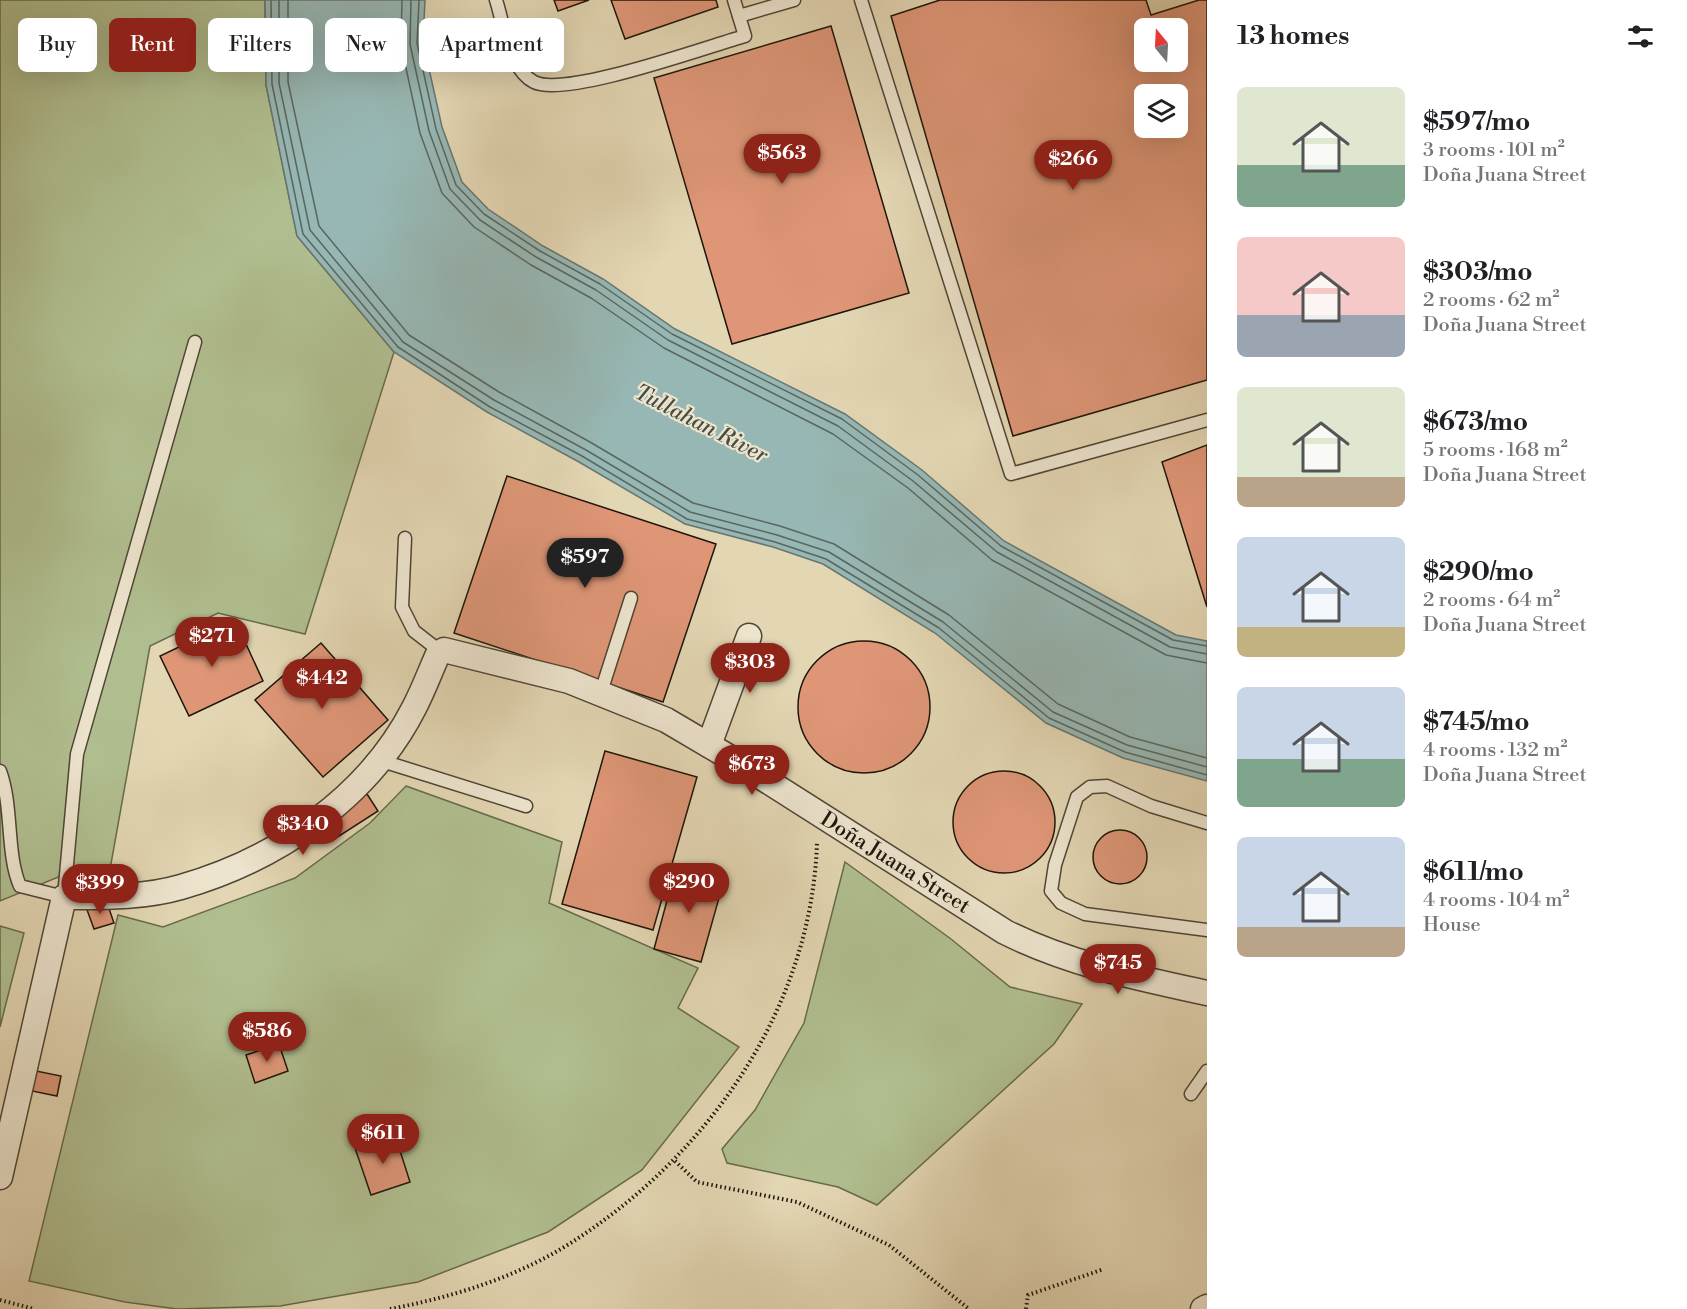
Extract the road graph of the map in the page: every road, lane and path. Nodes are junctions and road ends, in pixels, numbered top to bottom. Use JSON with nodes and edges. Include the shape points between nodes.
{"nodes":[{"id":1,"x":496,"y":0,"type":"edge"},
{"id":2,"x":734,"y":0,"type":"edge"},
{"id":3,"x":794,"y":0,"type":"edge"},
{"id":4,"x":861,"y":0,"type":"edge"},
{"id":5,"x":739,"y":16,"type":"junction"},
{"id":6,"x":195,"y":342,"type":"dead end"},
{"id":7,"x":1207,"y":420,"type":"edge"},
{"id":8,"x":405,"y":538,"type":"dead end"},
{"id":9,"x":631,"y":598,"type":"dead end"},
{"id":10,"x":749,"y":636,"type":"dead end"},
{"id":11,"x":441,"y":652,"type":"junction"},
{"id":12,"x":601,"y":692,"type":"junction"},
{"id":13,"x":709,"y":745,"type":"junction"},
{"id":14,"x":379,"y":760,"type":"junction"},
{"id":15,"x":0,"y":771,"type":"edge"},
{"id":16,"x":526,"y":806,"type":"dead end"},
{"id":17,"x":1207,"y":823,"type":"edge"},
{"id":18,"x":816,"y":856,"type":"dead end"},
{"id":19,"x":63,"y":897,"type":"junction"},
{"id":20,"x":1207,"y":930,"type":"edge"},
{"id":21,"x":1207,"y":993,"type":"edge"},
{"id":22,"x":1207,"y":1071,"type":"edge"},
{"id":23,"x":1191,"y":1095,"type":"dead end"},
{"id":24,"x":675,"y":1161,"type":"junction"},
{"id":25,"x":0,"y":1177,"type":"edge"},
{"id":26,"x":1104,"y":1269,"type":"dead end"},
{"id":27,"x":0,"y":1300,"type":"edge"},
{"id":28,"x":1207,"y":1308,"type":"edge"},
{"id":29,"x":34,"y":1309,"type":"edge"},
{"id":30,"x":390,"y":1309,"type":"edge"},
{"id":31,"x":969,"y":1309,"type":"edge"},
{"id":32,"x":1026,"y":1309,"type":"edge"},
{"id":33,"x":1203,"y":1309,"type":"edge"}],
"edges":[{"from":1,"to":5,"type":"lane","via":[[517,66],[534,82],[553,86],[585,82],[745,36]]},
{"from":2,"to":5,"type":"lane"},
{"from":3,"to":5,"type":"lane"},
{"from":4,"to":7,"type":"lane","via":[[1011,474]]},
{"from":6,"to":19,"type":"lane","via":[[77,754]]},
{"from":8,"to":11,"type":"lane","via":[[402,607],[414,631]]},
{"from":9,"to":12,"type":"lane"},
{"from":10,"to":13,"type":"street"},
{"from":11,"to":12,"type":"street","name":"Doña Juana Street","via":[[448,650],[506,664]]},
{"from":11,"to":14,"type":"street","via":[[413,710]]},
{"from":12,"to":13,"type":"street","name":"Doña Juana Street","via":[[666,720]]},
{"from":13,"to":21,"type":"street","name":"Doña Juana Street","via":[[1014,937],[1041,950],[1130,976]]},
{"from":14,"to":16,"type":"lane"},
{"from":14,"to":19,"type":"street","via":[[338,804],[290,840],[237,868],[180,888],[120,897]]},
{"from":15,"to":19,"type":"lane","via":[[12,831],[15,875],[20,886]]},
{"from":17,"to":20,"type":"lane","via":[[1151,806],[1107,786],[1090,787],[1077,797],[1055,866],[1052,891],[1061,903],[1085,914]]},
{"from":18,"to":24,"type":"path","via":[[806,922],[787,985],[760,1045],[725,1102]]},
{"from":19,"to":25,"type":"street"},
{"from":22,"to":23,"type":"lane"},
{"from":24,"to":30,"type":"path","via":[[629,1203],[567,1245],[501,1279]]},
{"from":24,"to":31,"type":"path","via":[[697,1182],[797,1202],[889,1245]]},
{"from":26,"to":32,"type":"path","via":[[1028,1295]]},
{"from":27,"to":29,"type":"path"},
{"from":28,"to":33,"type":"street"}]}
